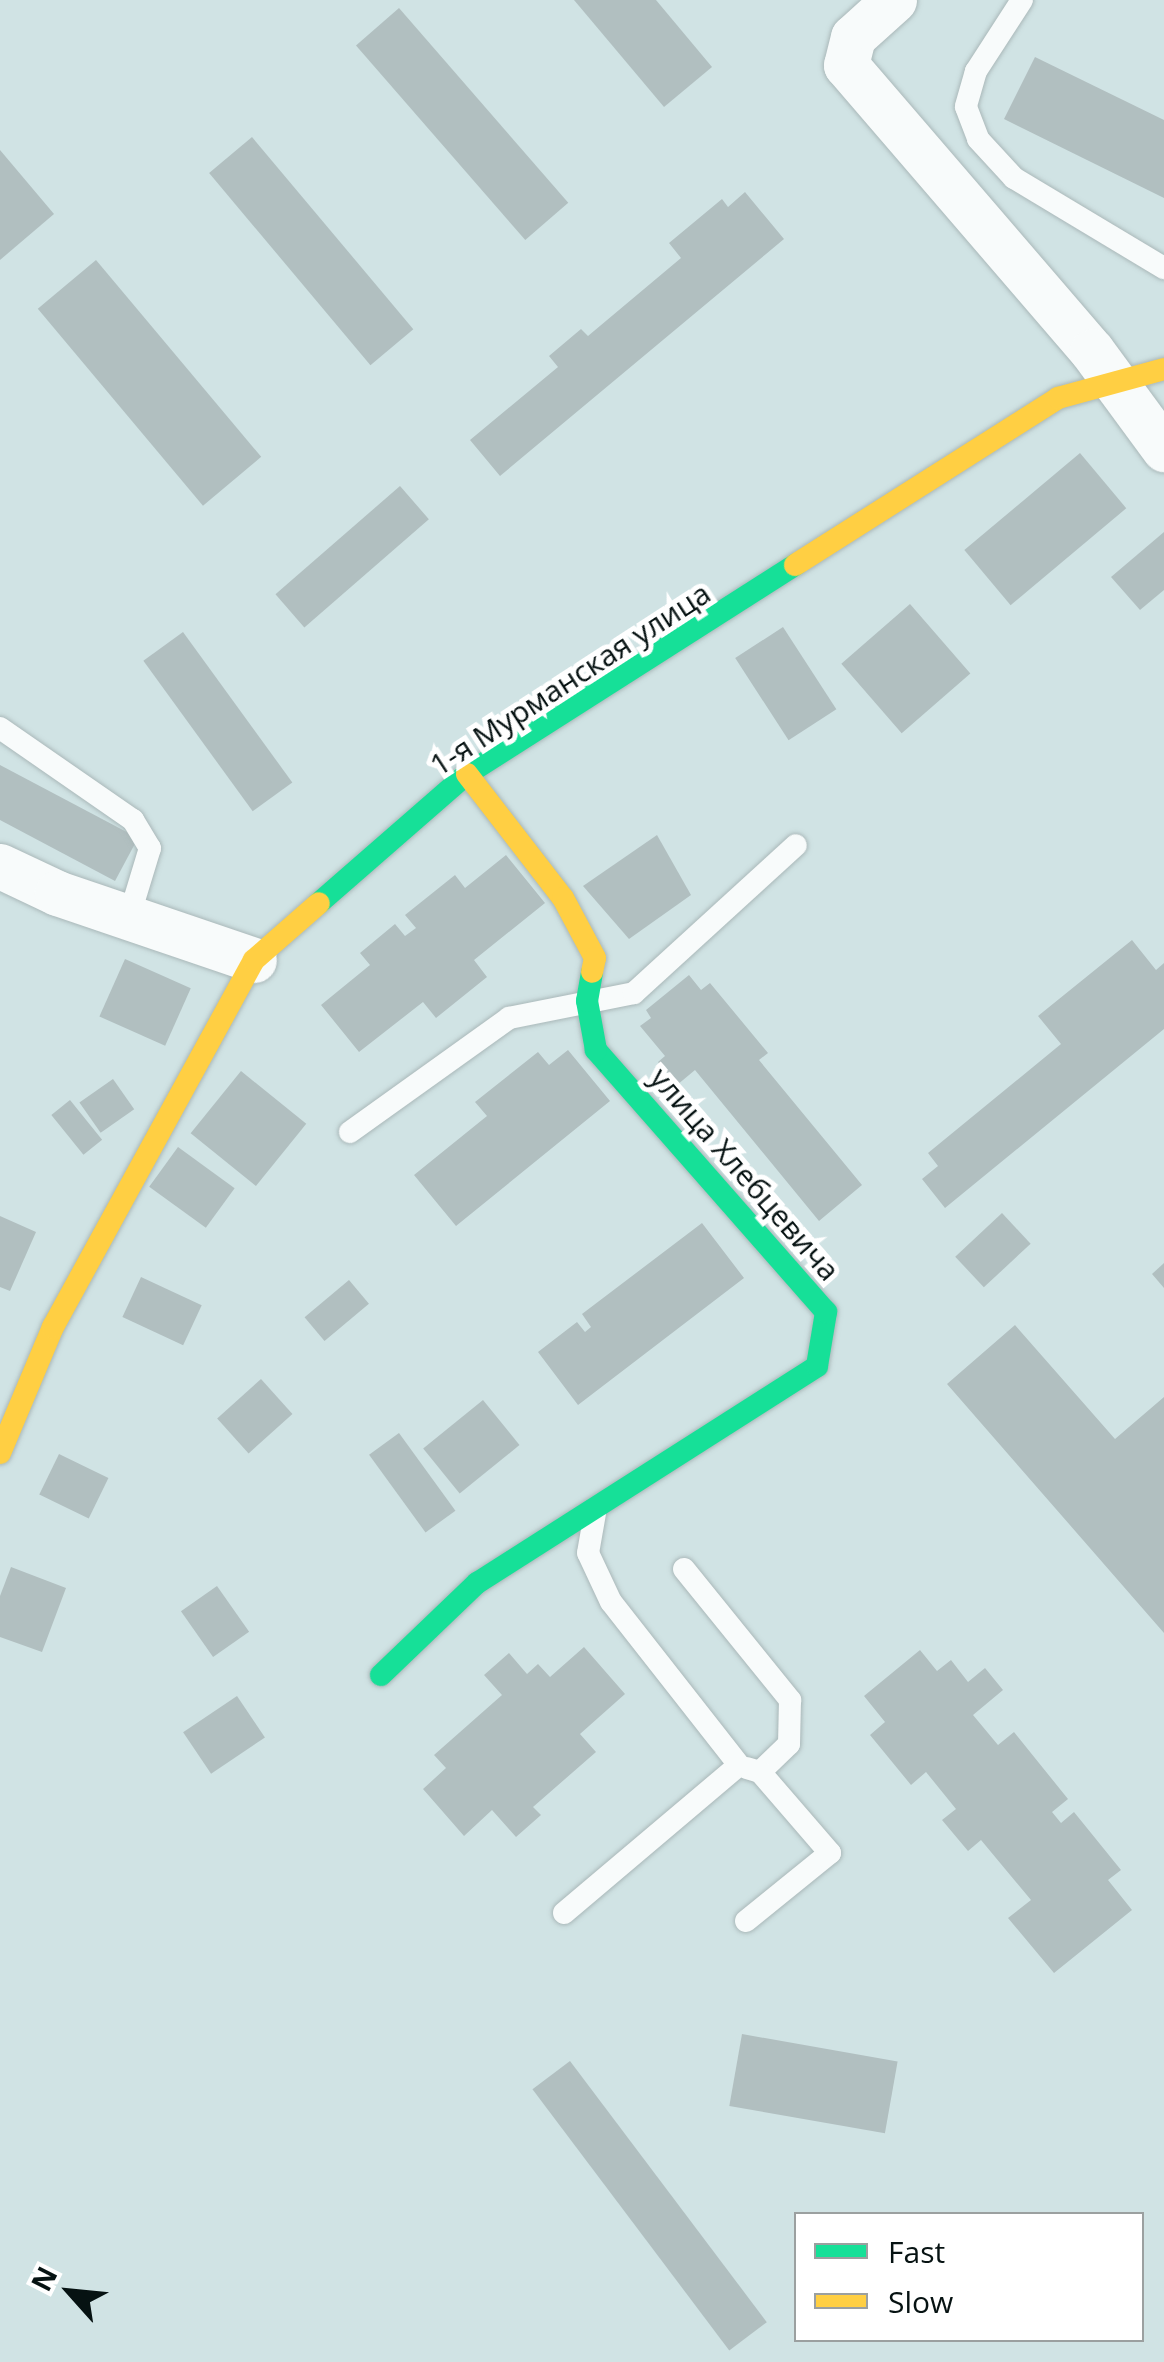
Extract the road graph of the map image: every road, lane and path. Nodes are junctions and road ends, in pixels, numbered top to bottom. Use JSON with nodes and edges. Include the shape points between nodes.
{"nodes":[{"id":1,"x":894,"y":0,"type":"edge"},
{"id":2,"x":1022,"y":0,"type":"edge"},
{"id":3,"x":1164,"y":268,"type":"edge"},
{"id":4,"x":1164,"y":370,"type":"edge"},
{"id":5,"x":1109,"y":380,"type":"junction"},
{"id":6,"x":1164,"y":449,"type":"edge"},
{"id":7,"x":0,"y":728,"type":"edge"},
{"id":8,"x":468,"y":774,"type":"junction"},
{"id":9,"x":796,"y":845,"type":"dead end"},
{"id":10,"x":0,"y":866,"type":"edge"},
{"id":11,"x":128,"y":917,"type":"junction"},
{"id":12,"x":254,"y":960,"type":"junction"},
{"id":13,"x":587,"y":1001,"type":"junction"},
{"id":14,"x":350,"y":1132,"type":"dead end"},
{"id":15,"x":0,"y":1453,"type":"edge"},
{"id":16,"x":597,"y":1501,"type":"junction"},
{"id":17,"x":684,"y":1570,"type":"dead end"},
{"id":18,"x":381,"y":1675,"type":"dead end"},
{"id":19,"x":749,"y":1769,"type":"junction"},
{"id":20,"x":564,"y":1913,"type":"dead end"},
{"id":21,"x":746,"y":1921,"type":"dead end"}],
"edges":[{"from":1,"to":5,"type":"street","via":[[852,37],[846,65],[1092,351]]},
{"from":2,"to":3,"type":"lane","via":[[976,72],[966,107],[978,139],[1014,178]]},
{"from":4,"to":5,"type":"street","name":"1-я Мурманская улица"},
{"from":5,"to":6,"type":"street"},
{"from":5,"to":8,"type":"street","name":"1-я Мурманская улица","via":[[1058,398]]},
{"from":7,"to":11,"type":"lane","via":[[133,820],[150,848]]},
{"from":8,"to":12,"type":"street","name":"1-я Мурманская улица"},
{"from":8,"to":13,"type":"street","name":"улица Хлебцевича","via":[[563,898],[595,958]]},
{"from":9,"to":13,"type":"lane","via":[[634,993]]},
{"from":10,"to":11,"type":"street"},
{"from":11,"to":12,"type":"street"},
{"from":12,"to":15,"type":"street","name":"1-я Мурманская улица","via":[[53,1327]]},
{"from":13,"to":14,"type":"lane","via":[[509,1018]]},
{"from":13,"to":16,"type":"street","name":"улица Хлебцевича","via":[[596,1050],[826,1312],[817,1366]]},
{"from":16,"to":18,"type":"street","name":"улица Хлебцевича","via":[[476,1583]]},
{"from":16,"to":19,"type":"lane","via":[[588,1554],[611,1602]]},
{"from":17,"to":19,"type":"lane","via":[[790,1700],[789,1744]]},
{"from":19,"to":20,"type":"lane"},
{"from":19,"to":21,"type":"lane","via":[[830,1853]]}]}
